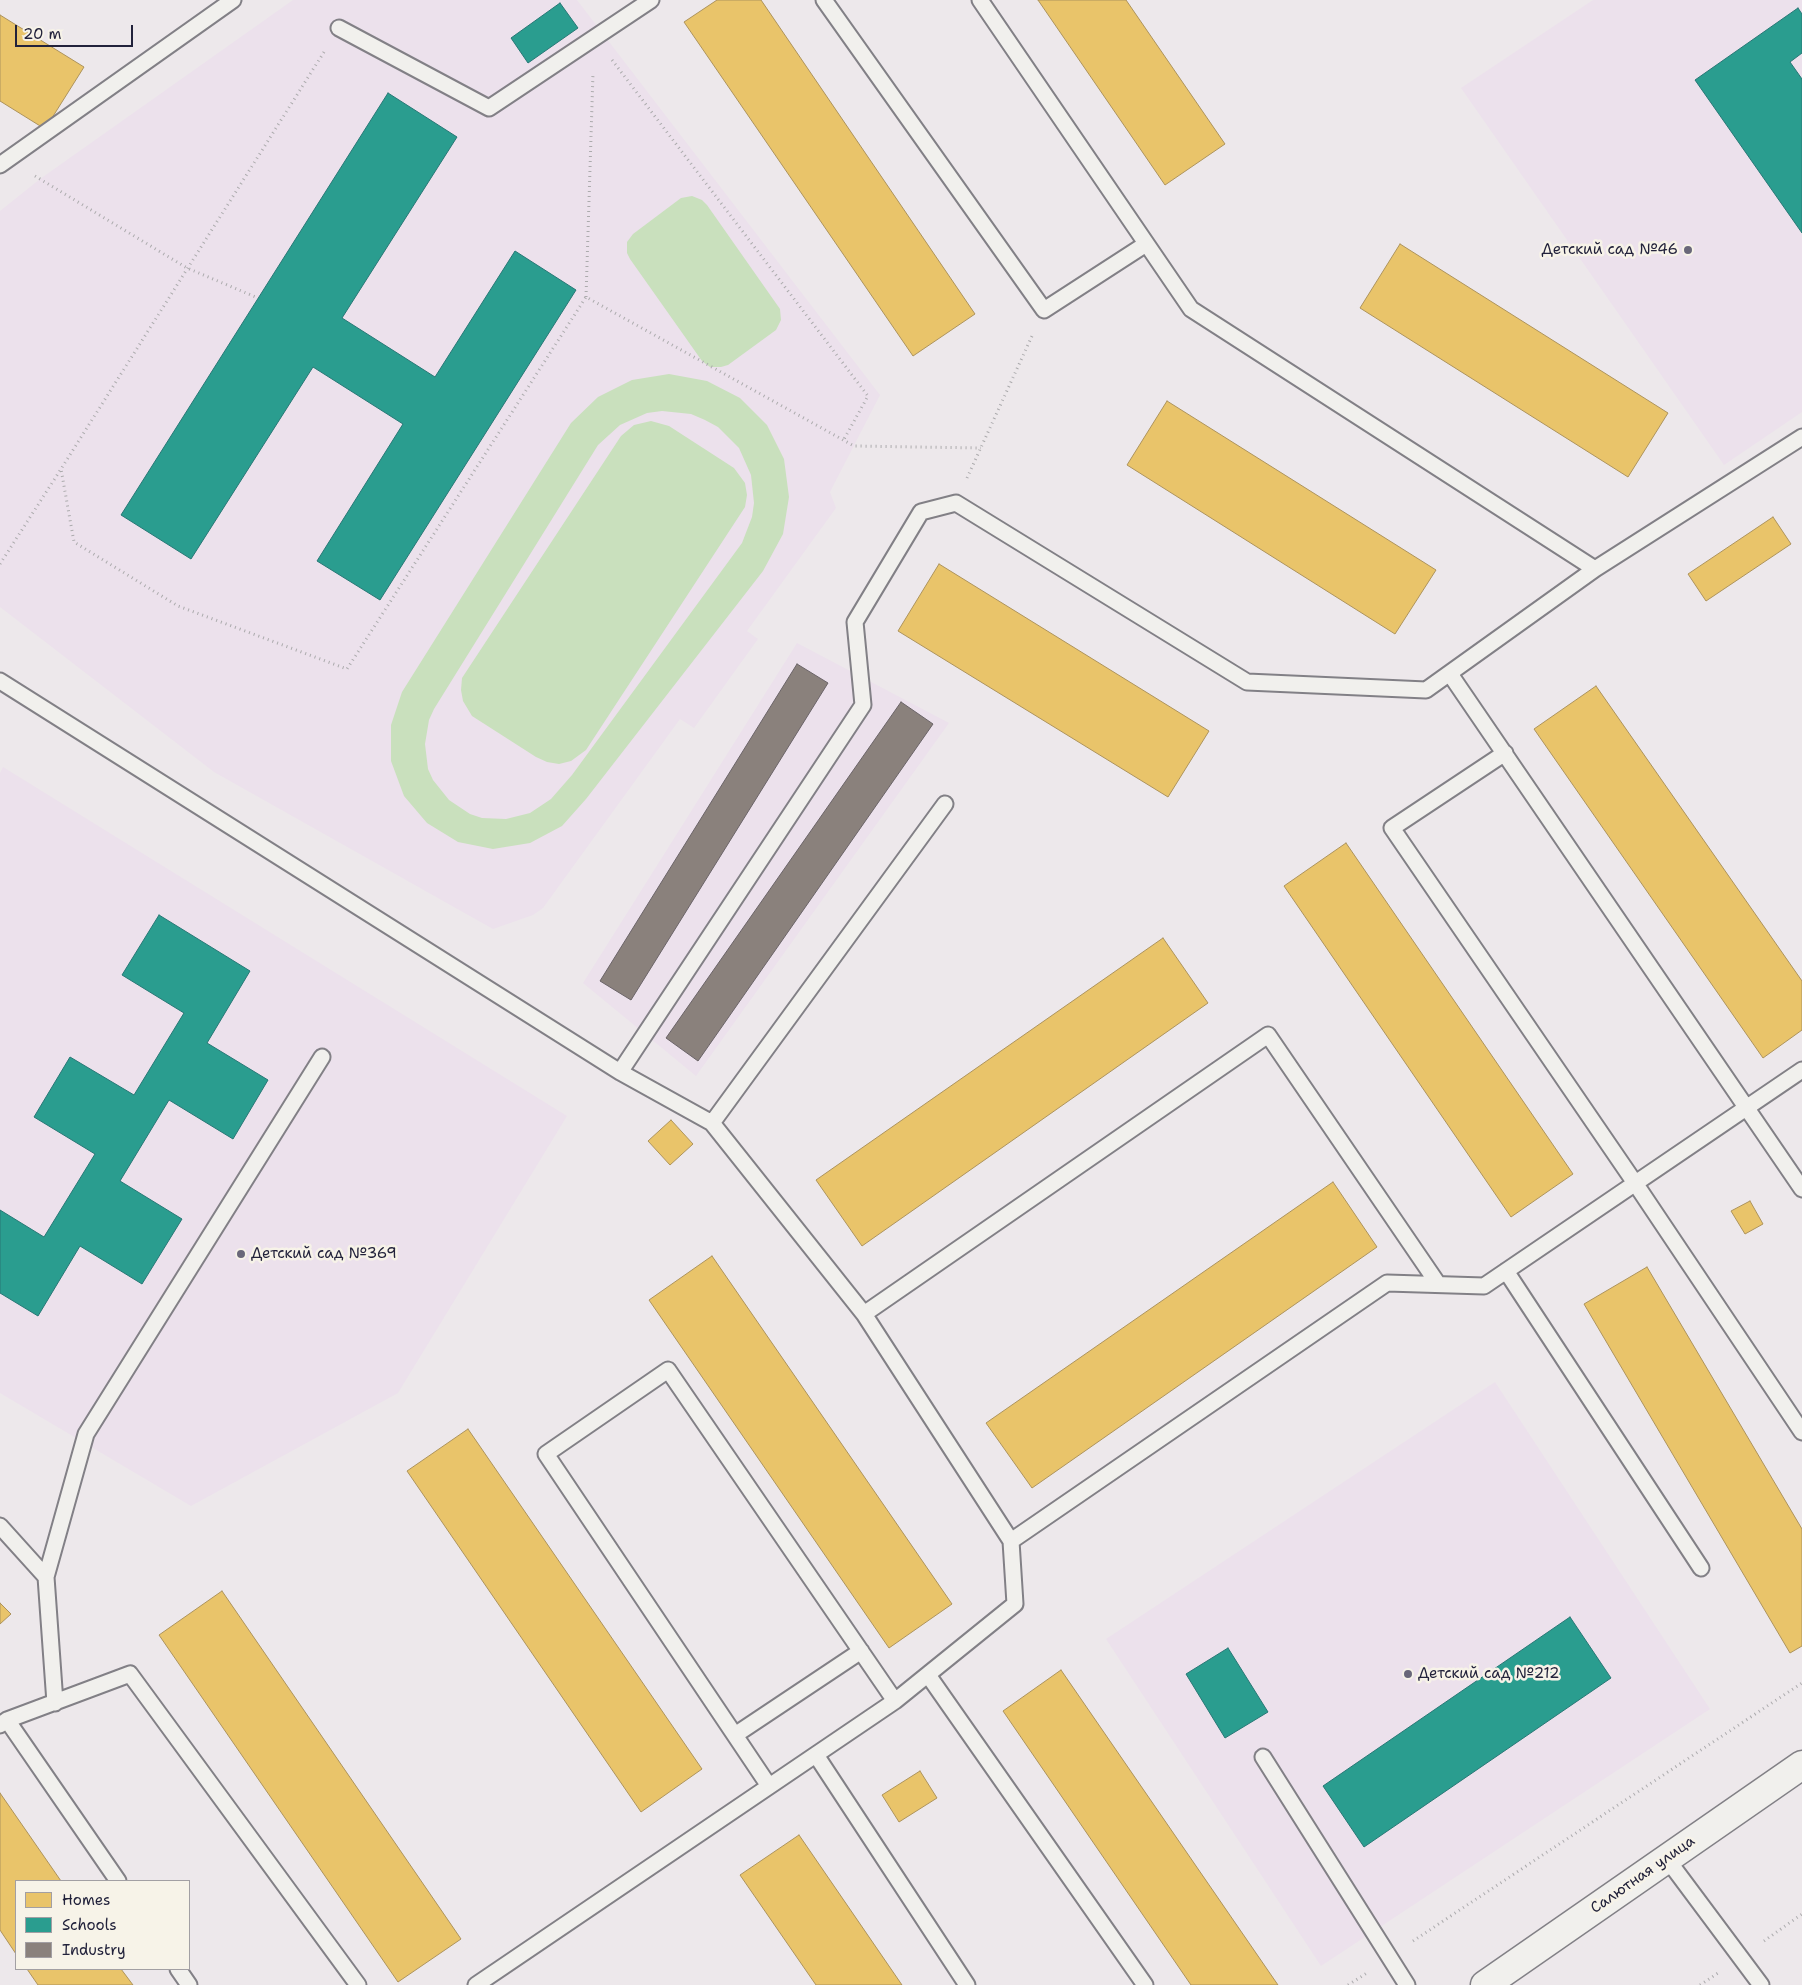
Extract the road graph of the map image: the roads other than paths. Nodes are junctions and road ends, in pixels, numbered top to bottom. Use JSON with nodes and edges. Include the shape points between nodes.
{"nodes":[{"id":1,"x":233,"y":0,"type":"edge"},
{"id":2,"x":651,"y":0,"type":"edge"},
{"id":3,"x":824,"y":0,"type":"edge"},
{"id":4,"x":980,"y":0,"type":"edge"},
{"id":5,"x":339,"y":28,"type":"road end"},
{"id":6,"x":3,"y":159,"type":"edge"},
{"id":7,"x":1146,"y":244,"type":"junction"},
{"id":8,"x":1802,"y":437,"type":"edge"},
{"id":9,"x":1595,"y":569,"type":"junction"},
{"id":10,"x":1450,"y":674,"type":"junction"},
{"id":11,"x":1,"y":682,"type":"edge"},
{"id":12,"x":1504,"y":753,"type":"junction"},
{"id":13,"x":945,"y":804,"type":"dead end"},
{"id":14,"x":322,"y":1057,"type":"dead end"},
{"id":15,"x":1802,"y":1070,"type":"edge"},
{"id":16,"x":620,"y":1072,"type":"junction"},
{"id":17,"x":1745,"y":1108,"type":"junction"},
{"id":18,"x":712,"y":1123,"type":"junction"},
{"id":19,"x":1635,"y":1183,"type":"junction"},
{"id":20,"x":1802,"y":1190,"type":"edge"},
{"id":21,"x":1506,"y":1270,"type":"junction"},
{"id":22,"x":1438,"y":1284,"type":"junction"},
{"id":23,"x":864,"y":1314,"type":"junction"},
{"id":24,"x":1802,"y":1432,"type":"edge"},
{"id":25,"x":0,"y":1526,"type":"edge"},
{"id":26,"x":1011,"y":1541,"type":"junction"},
{"id":27,"x":1701,"y":1568,"type":"dead end"},
{"id":28,"x":46,"y":1577,"type":"junction"},
{"id":29,"x":861,"y":1651,"type":"junction"},
{"id":30,"x":928,"y":1675,"type":"junction"},
{"id":31,"x":895,"y":1701,"type":"junction"},
{"id":32,"x":55,"y":1703,"type":"junction"},
{"id":33,"x":3,"y":1722,"type":"edge"},
{"id":34,"x":735,"y":1735,"type":"junction"},
{"id":35,"x":816,"y":1755,"type":"junction"},
{"id":36,"x":1263,"y":1757,"type":"dead end"},
{"id":37,"x":1802,"y":1765,"type":"edge"},
{"id":38,"x":769,"y":1786,"type":"junction"},
{"id":39,"x":1667,"y":1859,"type":"junction"},
{"id":40,"x":117,"y":1880,"type":"edge"},
{"id":41,"x":179,"y":1970,"type":"edge"},
{"id":42,"x":189,"y":1985,"type":"edge"},
{"id":43,"x":358,"y":1985,"type":"edge"},
{"id":44,"x":476,"y":1985,"type":"edge"},
{"id":45,"x":967,"y":1985,"type":"edge"},
{"id":46,"x":1145,"y":1985,"type":"edge"},
{"id":47,"x":1407,"y":1985,"type":"edge"},
{"id":48,"x":1485,"y":1985,"type":"edge"},
{"id":49,"x":1761,"y":1985,"type":"edge"}],
"edges":[{"from":1,"to":6,"type":"lane"},
{"from":2,"to":5,"type":"lane","via":[[489,108]]},
{"from":3,"to":7,"type":"lane","via":[[1044,310]]},
{"from":4,"to":7,"type":"lane"},
{"from":7,"to":9,"type":"lane","via":[[1191,309]]},
{"from":8,"to":9,"type":"lane"},
{"from":9,"to":10,"type":"lane"},
{"from":10,"to":12,"type":"lane"},
{"from":10,"to":16,"type":"lane","via":[[1426,690],[1247,682],[956,503],[921,512],[855,622],[863,705]]},
{"from":11,"to":16,"type":"lane"},
{"from":12,"to":17,"type":"lane"},
{"from":12,"to":19,"type":"lane","via":[[1392,828]]},
{"from":13,"to":18,"type":"lane"},
{"from":14,"to":28,"type":"lane","via":[[86,1434]]},
{"from":15,"to":17,"type":"lane"},
{"from":16,"to":18,"type":"lane"},
{"from":17,"to":19,"type":"lane"},
{"from":17,"to":20,"type":"lane"},
{"from":18,"to":23,"type":"lane"},
{"from":19,"to":21,"type":"lane"},
{"from":19,"to":24,"type":"lane"},
{"from":21,"to":22,"type":"lane","via":[[1484,1286]]},
{"from":21,"to":27,"type":"lane"},
{"from":22,"to":23,"type":"lane","via":[[1268,1035]]},
{"from":22,"to":26,"type":"lane","via":[[1387,1283]]},
{"from":23,"to":26,"type":"lane"},
{"from":25,"to":28,"type":"lane"},
{"from":26,"to":30,"type":"lane","via":[[1015,1604]]},
{"from":28,"to":32,"type":"lane"},
{"from":29,"to":31,"type":"lane"},
{"from":29,"to":34,"type":"lane"},
{"from":29,"to":34,"type":"lane","via":[[668,1370],[546,1454]]},
{"from":30,"to":31,"type":"lane"},
{"from":30,"to":46,"type":"lane"},
{"from":31,"to":35,"type":"lane"},
{"from":32,"to":33,"type":"lane"},
{"from":32,"to":43,"type":"lane","via":[[130,1674]]},
{"from":33,"to":40,"type":"lane"},
{"from":34,"to":38,"type":"lane"},
{"from":35,"to":38,"type":"lane"},
{"from":35,"to":45,"type":"lane"},
{"from":36,"to":47,"type":"lane"},
{"from":37,"to":39,"type":"street","name":"Салютная улица"},
{"from":38,"to":44,"type":"lane"},
{"from":39,"to":48,"type":"street","name":"Салютная улица"},
{"from":39,"to":49,"type":"lane"},
{"from":41,"to":42,"type":"lane"}]}
